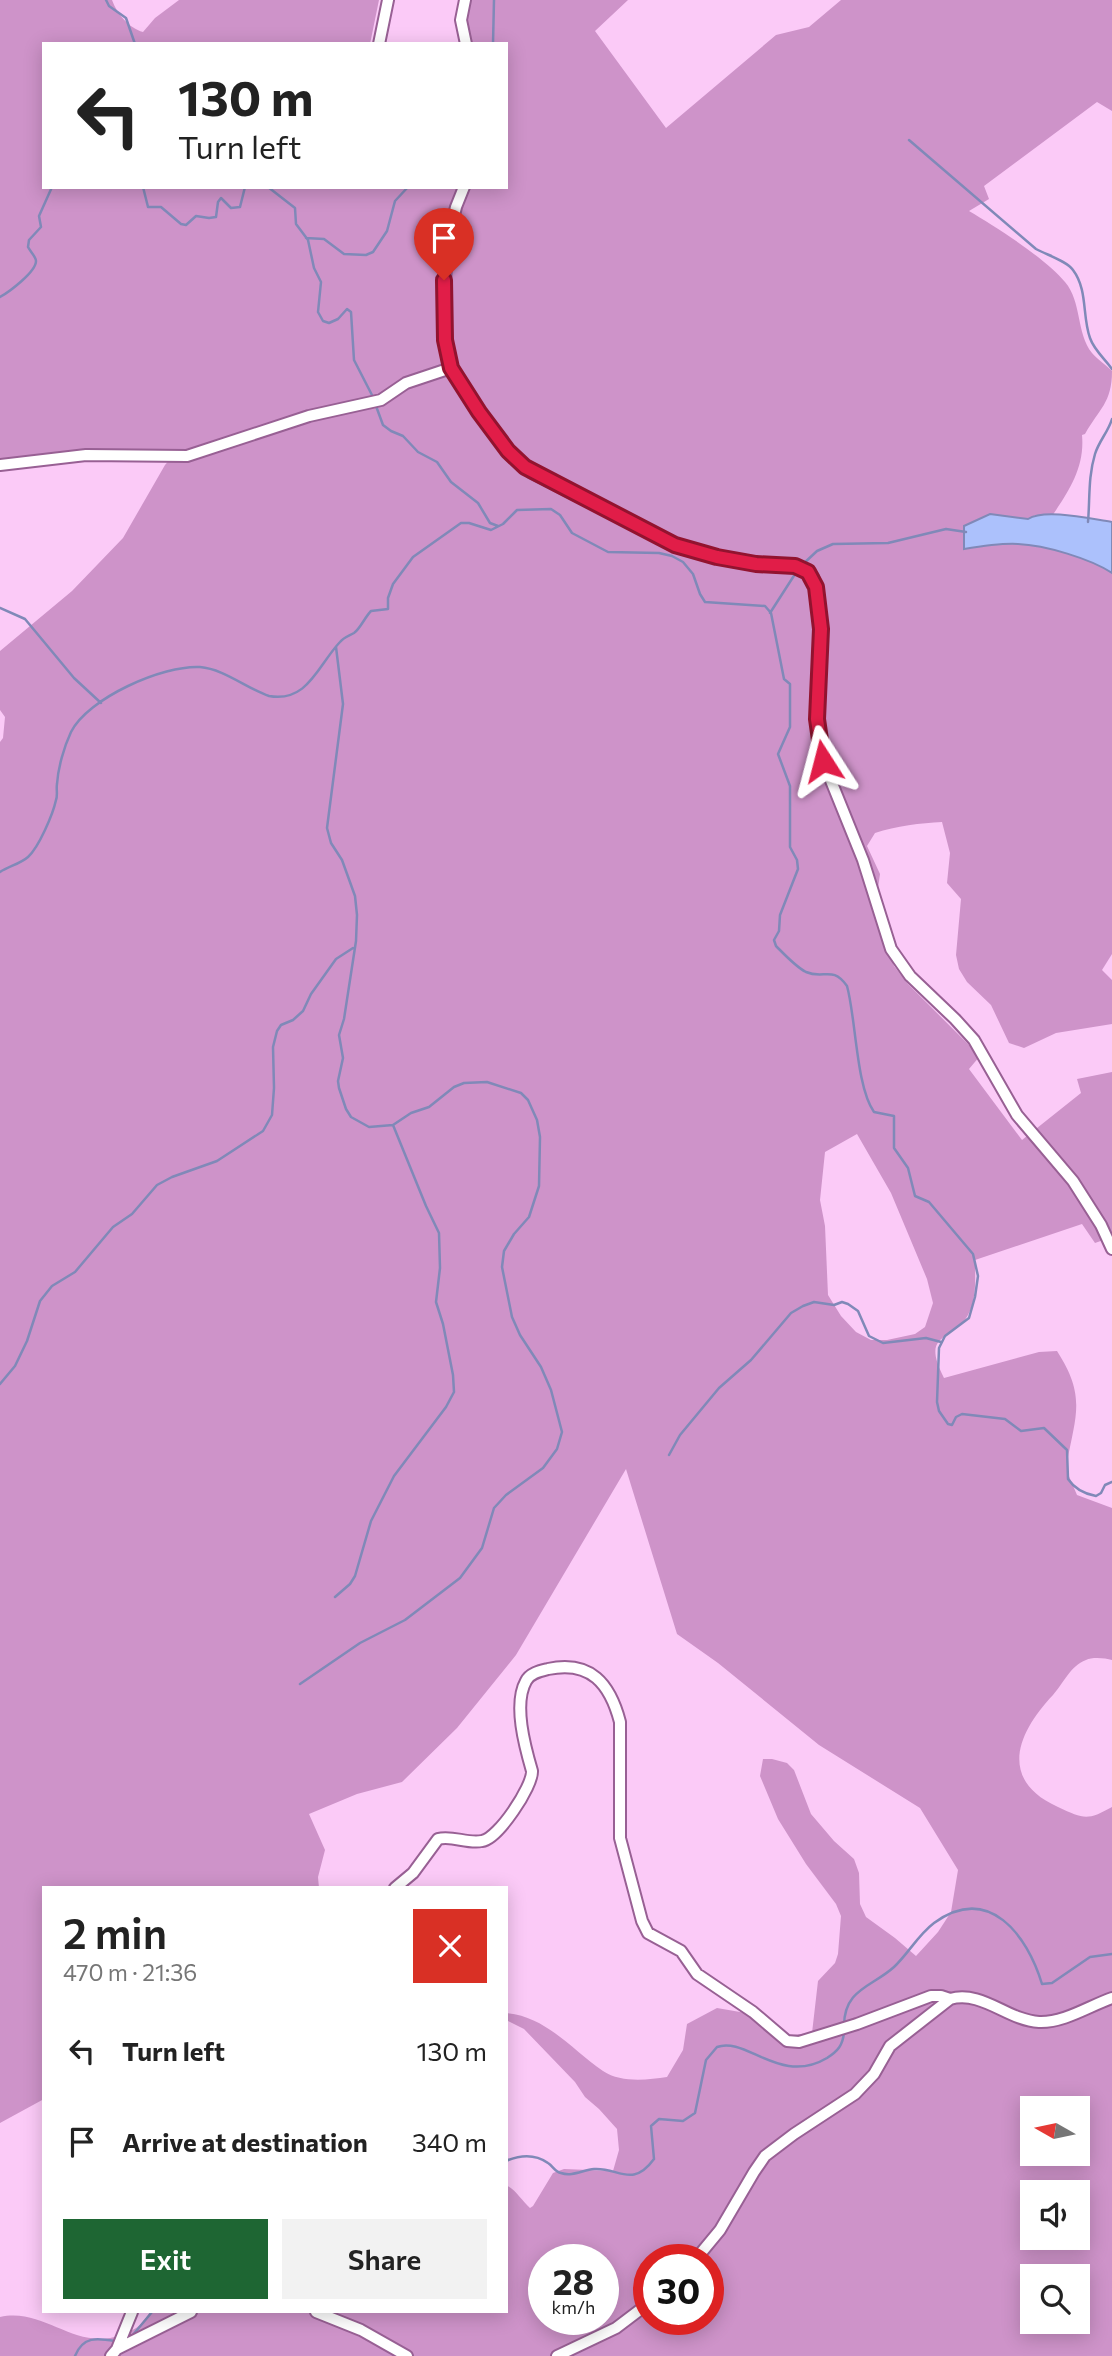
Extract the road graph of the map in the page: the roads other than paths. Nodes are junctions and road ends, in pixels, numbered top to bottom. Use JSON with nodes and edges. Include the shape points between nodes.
{"nodes":[{"id":1,"x":388,"y":0,"type":"edge"},
{"id":2,"x":465,"y":0,"type":"edge"},
{"id":3,"x":379,"y":42,"type":"edge"},
{"id":4,"x":466,"y":42,"type":"edge"},
{"id":5,"x":463,"y":189,"type":"edge"},
{"id":6,"x":451,"y":368,"type":"junction"},
{"id":7,"x":0,"y":465,"type":"edge"},
{"id":8,"x":1112,"y":1249,"type":"edge"},
{"id":9,"x":398,"y":1886,"type":"edge"},
{"id":10,"x":1112,"y":1998,"type":"edge"},
{"id":11,"x":950,"y":1999,"type":"junction"},
{"id":12,"x":708,"y":2244,"type":"edge"},
{"id":13,"x":132,"y":2313,"type":"edge"},
{"id":14,"x":189,"y":2313,"type":"edge"},
{"id":15,"x":318,"y":2313,"type":"edge"},
{"id":16,"x":633,"y":2315,"type":"edge"},
{"id":17,"x":114,"y":2353,"type":"edge"},
{"id":18,"x":407,"y":2356,"type":"edge"},
{"id":19,"x":556,"y":2356,"type":"edge"}],
"edges":[{"from":1,"to":3,"type":"street"},
{"from":2,"to":4,"type":"street","via":[[461,20]]},
{"from":5,"to":6,"type":"street","via":[[449,236],[444,280],[445,340]]},
{"from":6,"to":7,"type":"street","via":[[406,383],[376,401],[309,416],[180,457],[86,455]]},
{"from":6,"to":8,"type":"street","via":[[508,451],[532,473],[675,545],[756,564],[795,566],[813,577],[821,629],[817,719],[823,761],[863,860],[891,949],[910,976],[974,1040],[1017,1115],[1073,1181]]},
{"from":9,"to":11,"type":"street","via":[[438,1839],[485,1841],[499,1832],[532,1781],[519,1706],[525,1683],[537,1672],[573,1667],[593,1674],[602,1683],[620,1722],[620,1838],[648,1933],[678,1948],[697,1974],[787,2041],[799,2042],[931,1996]]},
{"from":10,"to":11,"type":"street","via":[[1041,2022],[1010,2015],[974,1998]]},
{"from":11,"to":12,"type":"street","via":[[890,2046],[874,2074],[855,2094],[765,2156]]},
{"from":13,"to":17,"type":"street"},
{"from":14,"to":17,"type":"street"},
{"from":15,"to":18,"type":"street"},
{"from":16,"to":19,"type":"street"}]}
